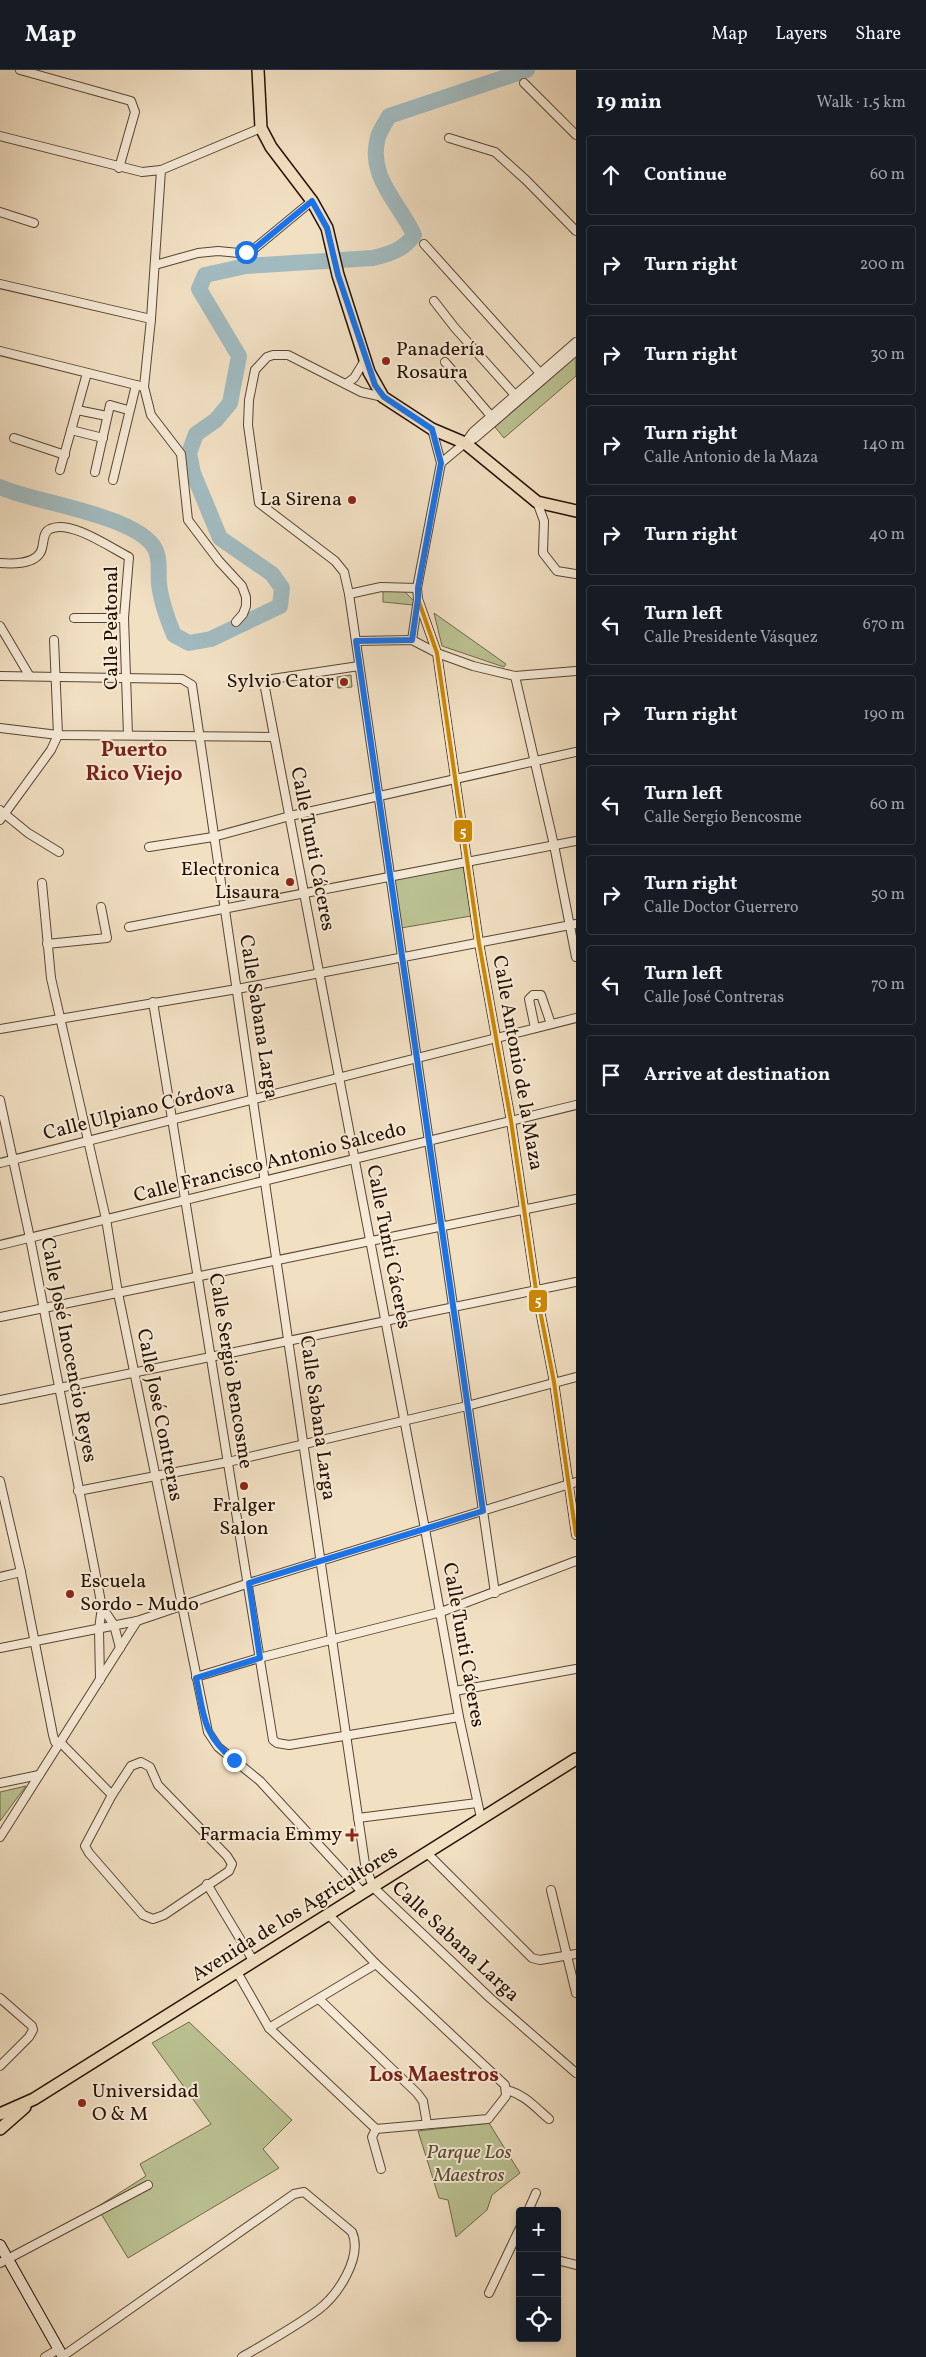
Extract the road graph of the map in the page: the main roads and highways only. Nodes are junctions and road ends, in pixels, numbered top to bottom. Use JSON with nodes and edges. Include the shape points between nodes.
{"nodes":[{"id":1,"x":258,"y":70,"type":"edge"},
{"id":2,"x":576,"y":511,"type":"edge"},
{"id":3,"x":576,"y":1759,"type":"edge"},
{"id":4,"x":34,"y":2099,"type":"junction"},
{"id":5,"x":0,"y":2114,"type":"edge"},
{"id":6,"x":0,"y":2129,"type":"edge"}],
"edges":[{"from":1,"to":2,"type":"main road","via":[[261,128],[270,147],[312,201],[327,228],[338,275],[375,385],[384,397],[432,429],[465,443],[537,502]]},
{"from":3,"to":4,"type":"main road","name":"Avenida de los Agricultores"},
{"from":4,"to":5,"type":"main road","name":"Avenida de los Agricultores"},
{"from":4,"to":6,"type":"main road","name":"Avenida de los Agricultores"}]}
